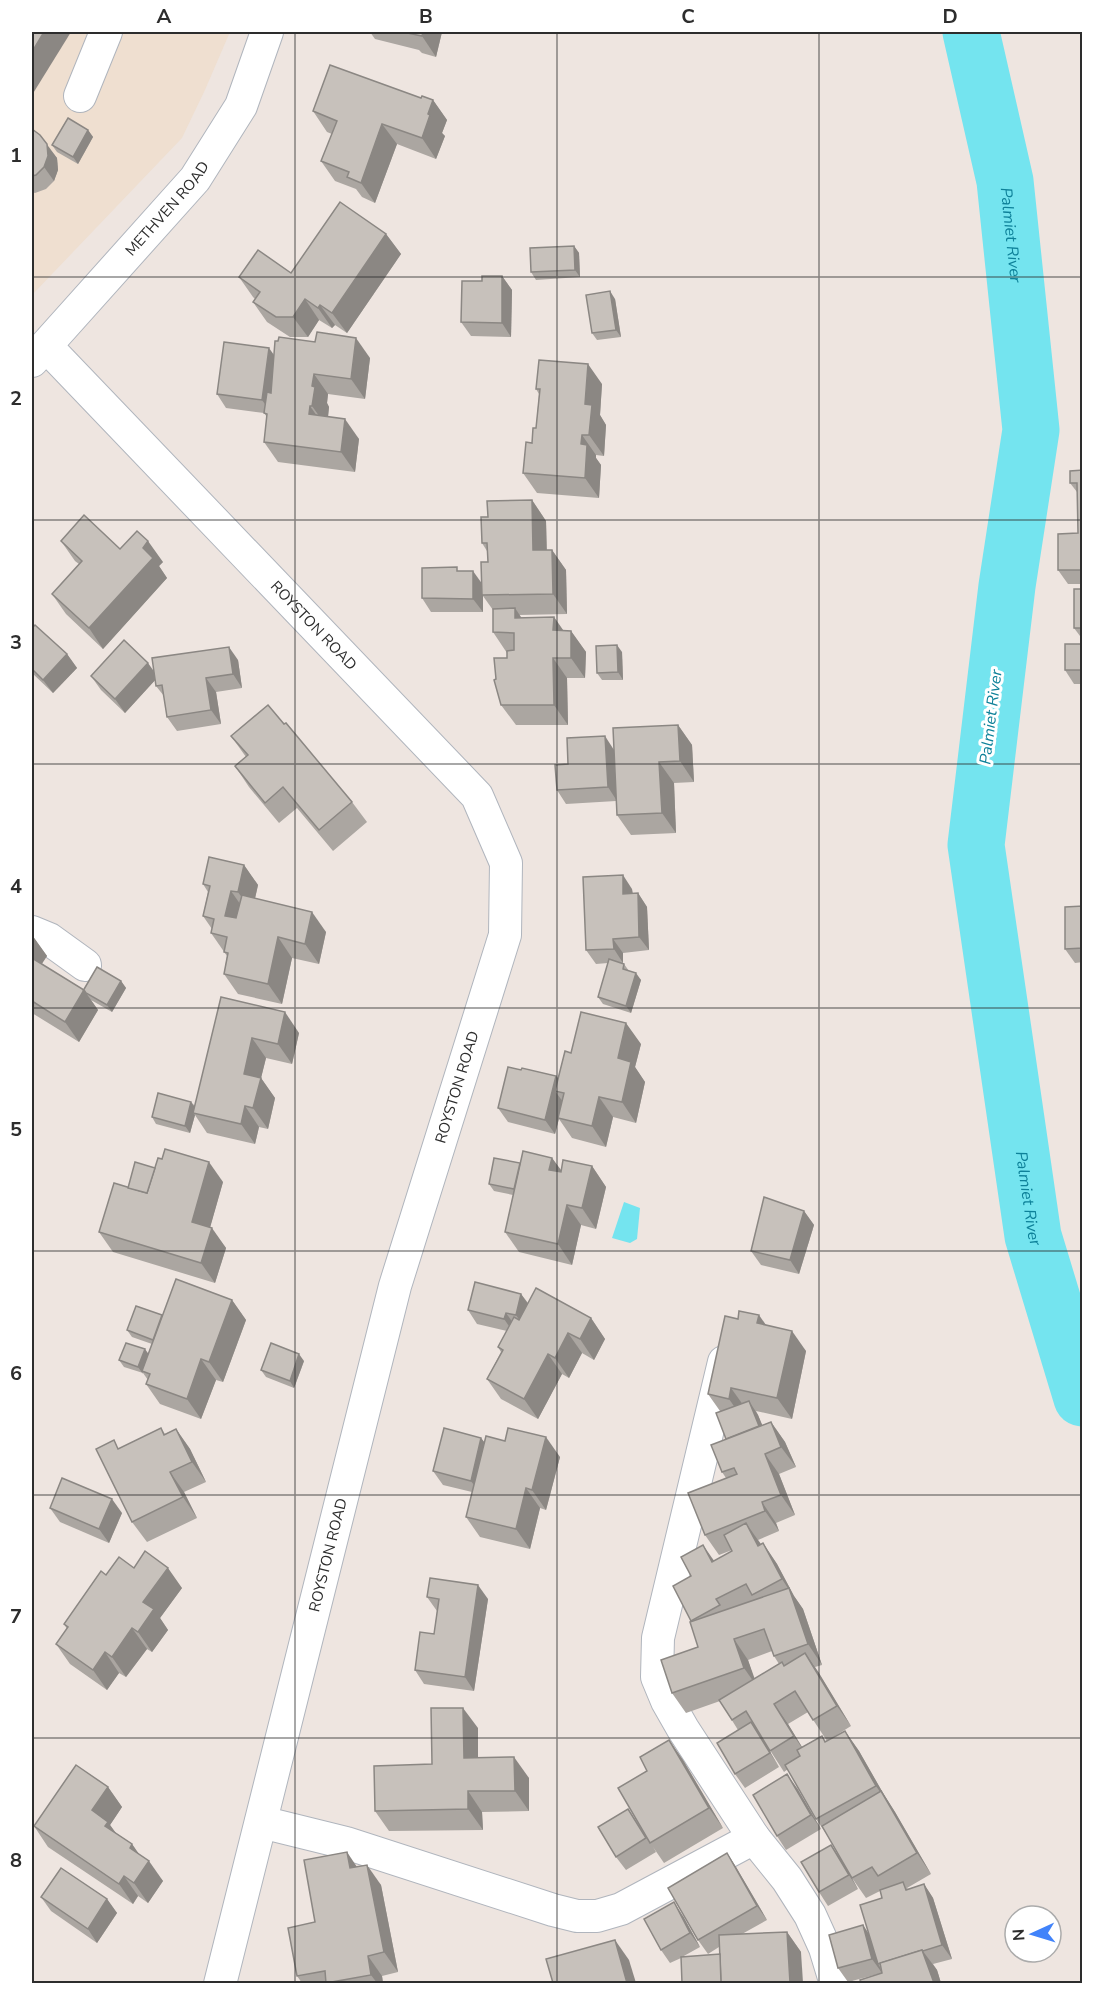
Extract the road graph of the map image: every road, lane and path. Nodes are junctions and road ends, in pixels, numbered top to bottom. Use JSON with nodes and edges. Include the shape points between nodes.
{"nodes":[{"id":1,"x":106,"y":32,"type":"edge"},
{"id":2,"x":267,"y":32,"type":"edge"},
{"id":3,"x":80,"y":96,"type":"dead end"},
{"id":4,"x":39,"y":353,"type":"edge"},
{"id":5,"x":32,"y":932,"type":"edge"},
{"id":6,"x":85,"y":965,"type":"dead end"},
{"id":7,"x":730,"y":1336,"type":"edge"},
{"id":8,"x":261,"y":1822,"type":"junction"},
{"id":9,"x":754,"y":1838,"type":"junction"},
{"id":10,"x":220,"y":1983,"type":"edge"},
{"id":11,"x":836,"y":1983,"type":"edge"}],
"edges":[{"from":1,"to":3,"type":"street"},
{"from":2,"to":4,"type":"street","name":"METHVEN ROAD","via":[[241,106],[195,179]]},
{"from":4,"to":8,"type":"street","name":"ROYSTON ROAD","via":[[477,796],[506,862],[505,935],[395,1286]]},
{"from":5,"to":6,"type":"street","via":[[49,939]]},
{"from":7,"to":9,"type":"street","via":[[656,1659],[657,1677],[667,1701]]},
{"from":8,"to":9,"type":"street","via":[[346,1843],[577,1916],[597,1916],[621,1909]]},
{"from":8,"to":10,"type":"street","name":"ROYSTON ROAD"},
{"from":9,"to":11,"type":"street","via":[[810,1915]]}]}
